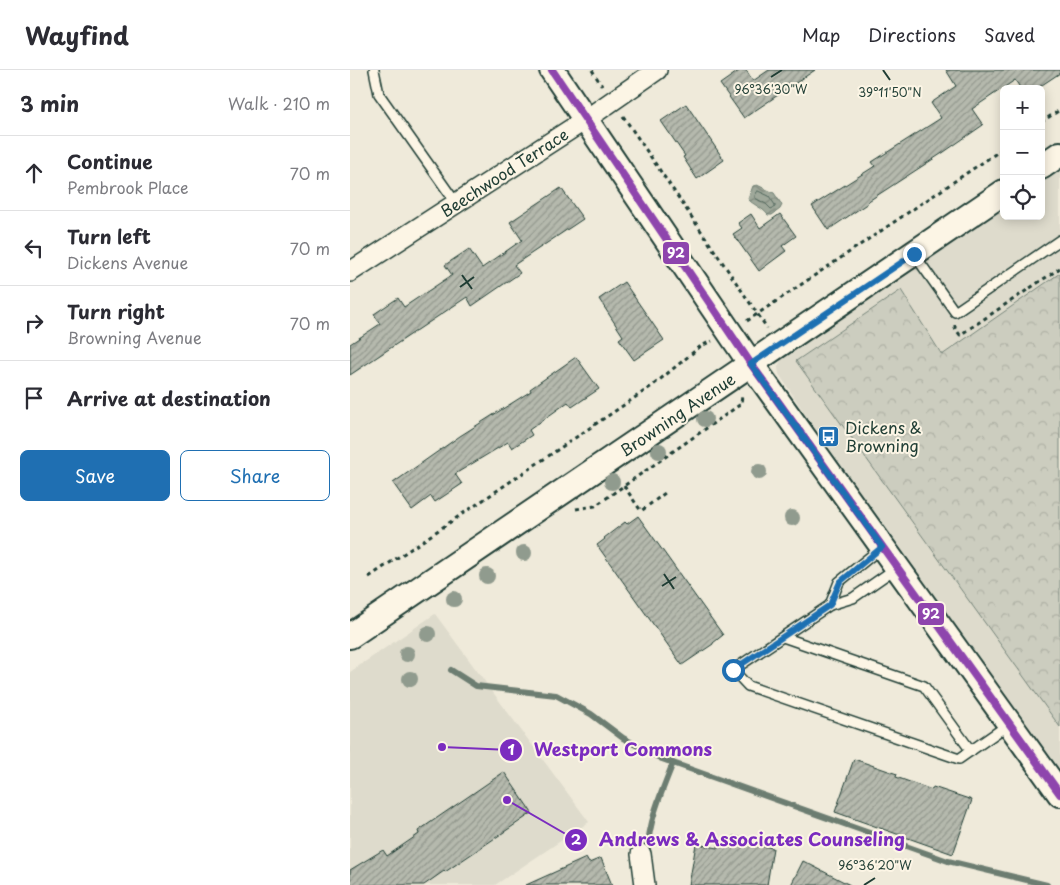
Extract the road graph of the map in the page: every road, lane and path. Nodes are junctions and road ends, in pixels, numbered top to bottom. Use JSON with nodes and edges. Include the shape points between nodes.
{"nodes":[{"id":1,"x":374,"y":70,"type":"edge"},
{"id":2,"x":552,"y":70,"type":"edge"},
{"id":3,"x":592,"y":70,"type":"edge"},
{"id":4,"x":658,"y":70,"type":"edge"},
{"id":5,"x":612,"y":101,"type":"junction"},
{"id":6,"x":1060,"y":110,"type":"edge"},
{"id":7,"x":1045,"y":119,"type":"edge"},
{"id":8,"x":585,"y":120,"type":"junction"},
{"id":9,"x":1000,"y":151,"type":"edge"},
{"id":10,"x":1060,"y":154,"type":"edge"},
{"id":11,"x":1045,"y":164,"type":"edge"},
{"id":12,"x":1000,"y":195,"type":"edge"},
{"id":13,"x":456,"y":203,"type":"junction"},
{"id":14,"x":1060,"y":240,"type":"edge"},
{"id":15,"x":914,"y":254,"type":"junction"},
{"id":16,"x":1060,"y":268,"type":"edge"},
{"id":17,"x":350,"y":272,"type":"edge"},
{"id":18,"x":955,"y":312,"type":"junction"},
{"id":19,"x":758,"y":314,"type":"junction"},
{"id":20,"x":729,"y":333,"type":"junction"},
{"id":21,"x":778,"y":345,"type":"junction"},
{"id":22,"x":751,"y":364,"type":"junction"},
{"id":23,"x":624,"y":486,"type":"dead end"},
{"id":24,"x":666,"y":493,"type":"dead end"},
{"id":25,"x":882,"y":547,"type":"junction"},
{"id":26,"x":896,"y":567,"type":"junction"},
{"id":27,"x":369,"y":577,"type":"dead end"},
{"id":28,"x":830,"y":605,"type":"junction"},
{"id":29,"x":350,"y":636,"type":"edge"},
{"id":30,"x":783,"y":637,"type":"junction"},
{"id":31,"x":1009,"y":724,"type":"junction"},
{"id":32,"x":970,"y":750,"type":"junction"},
{"id":33,"x":1060,"y":794,"type":"edge"},
{"id":34,"x":641,"y":854,"type":"dead end"},
{"id":35,"x":645,"y":885,"type":"edge"}],
"edges":[{"from":1,"to":13,"type":"lane","via":[[379,94]]},
{"from":2,"to":8,"type":"street"},
{"from":3,"to":5,"type":"path"},
{"from":4,"to":5,"type":"street","name":"Beechwood Terrace"},
{"from":5,"to":8,"type":"street","name":"Beechwood Terrace"},
{"from":5,"to":19,"type":"path"},
{"from":6,"to":7,"type":"path"},
{"from":8,"to":13,"type":"street","name":"Beechwood Terrace"},
{"from":8,"to":20,"type":"street"},
{"from":9,"to":19,"type":"path"},
{"from":10,"to":11,"type":"street"},
{"from":12,"to":15,"type":"street","name":"Browning Avenue"},
{"from":13,"to":17,"type":"street","name":"Beechwood Terrace"},
{"from":14,"to":18,"type":"lane"},
{"from":15,"to":18,"type":"lane"},
{"from":15,"to":21,"type":"street","name":"Browning Avenue"},
{"from":16,"to":18,"type":"path","via":[[960,335],[954,328]]},
{"from":19,"to":20,"type":"path"},
{"from":19,"to":21,"type":"path"},
{"from":20,"to":22,"type":"street"},
{"from":20,"to":27,"type":"path","via":[[701,346],[652,386]]},
{"from":21,"to":22,"type":"street","name":"Browning Avenue"},
{"from":22,"to":25,"type":"street"},
{"from":22,"to":29,"type":"street","name":"Browning Avenue"},
{"from":23,"to":24,"type":"path","via":[[641,511]]},
{"from":25,"to":26,"type":"street"},
{"from":25,"to":28,"type":"lane","via":[[840,582]]},
{"from":26,"to":28,"type":"lane","via":[[853,598]]},
{"from":26,"to":31,"type":"street"},
{"from":28,"to":30,"type":"lane"},
{"from":30,"to":32,"type":"lane","via":[[924,686]]},
{"from":30,"to":32,"type":"lane","via":[[733,670],[748,686],[959,759]]},
{"from":31,"to":32,"type":"lane"},
{"from":31,"to":33,"type":"street"},
{"from":34,"to":35,"type":"street"}]}
